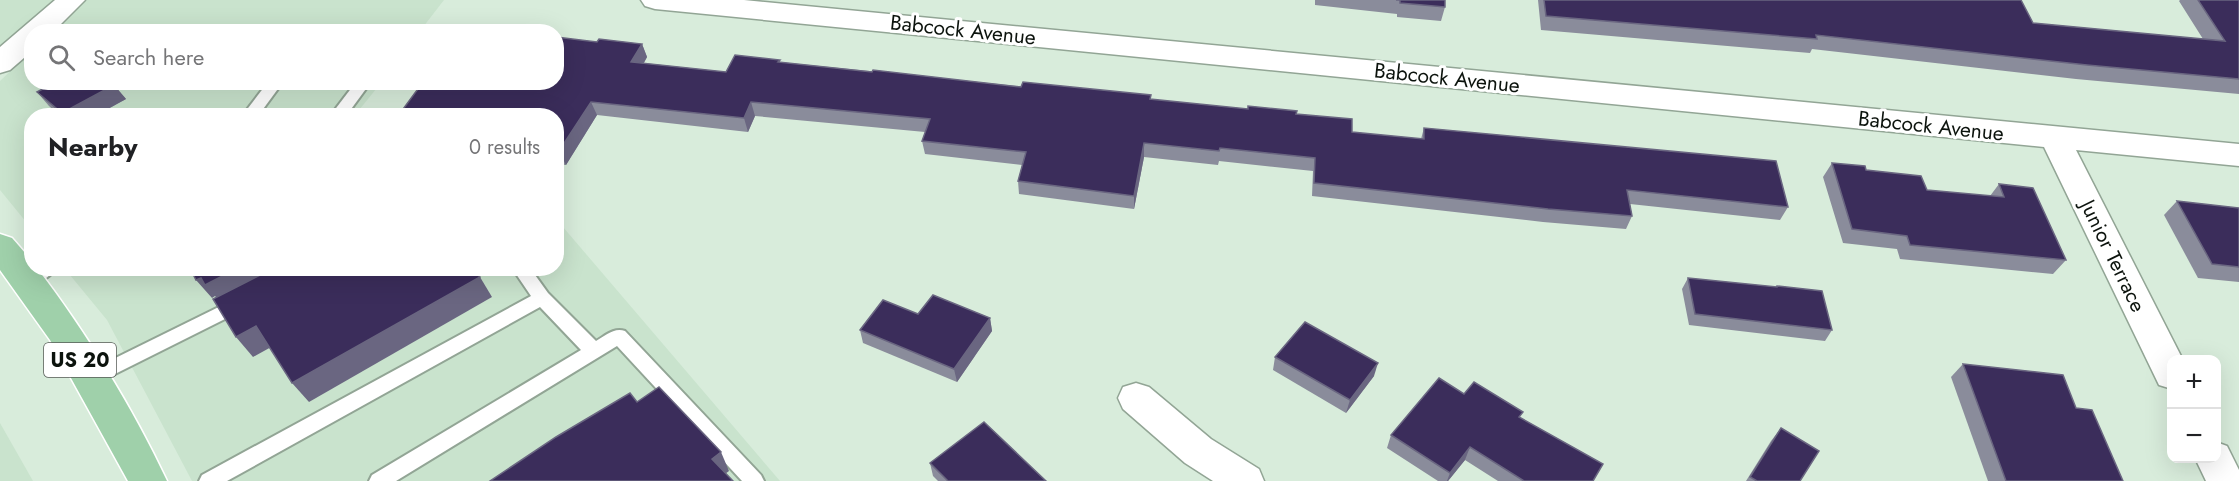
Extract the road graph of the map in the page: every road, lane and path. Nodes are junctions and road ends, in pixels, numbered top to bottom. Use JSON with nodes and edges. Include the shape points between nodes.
{"nodes":[{"id":1,"x":71,"y":0,"type":"edge"},
{"id":2,"x":655,"y":0,"type":"edge"},
{"id":3,"x":45,"y":24,"type":"edge"},
{"id":4,"x":24,"y":42,"type":"edge"},
{"id":5,"x":0,"y":63,"type":"edge"},
{"id":6,"x":270,"y":90,"type":"edge"},
{"id":7,"x":358,"y":90,"type":"edge"},
{"id":8,"x":255,"y":108,"type":"edge"},
{"id":9,"x":343,"y":108,"type":"edge"},
{"id":10,"x":2055,"y":138,"type":"junction"},
{"id":11,"x":2239,"y":155,"type":"edge"},
{"id":12,"x":0,"y":247,"type":"edge"},
{"id":13,"x":24,"y":264,"type":"edge"},
{"id":14,"x":39,"y":276,"type":"edge"},
{"id":15,"x":526,"y":276,"type":"edge"},
{"id":16,"x":258,"y":294,"type":"edge"},
{"id":17,"x":542,"y":298,"type":"junction"},
{"id":18,"x":594,"y":351,"type":"junction"},
{"id":19,"x":2167,"y":364,"type":"edge"},
{"id":20,"x":91,"y":378,"type":"junction"},
{"id":21,"x":665,"y":386,"type":"junction"},
{"id":22,"x":645,"y":398,"type":"edge"},
{"id":23,"x":1136,"y":398,"type":"dead end"},
{"id":24,"x":2216,"y":463,"type":"edge"},
{"id":25,"x":148,"y":481,"type":"edge"},
{"id":26,"x":209,"y":481,"type":"edge"},
{"id":27,"x":379,"y":481,"type":"edge"},
{"id":28,"x":754,"y":481,"type":"edge"},
{"id":29,"x":1245,"y":481,"type":"edge"},
{"id":30,"x":2225,"y":481,"type":"edge"}],
"edges":[{"from":1,"to":3,"type":"street"},
{"from":2,"to":10,"type":"street","name":"Babcock Avenue"},
{"from":4,"to":5,"type":"street"},
{"from":6,"to":8,"type":"lane"},
{"from":7,"to":9,"type":"lane"},
{"from":10,"to":11,"type":"street","name":"Babcock Avenue"},
{"from":10,"to":19,"type":"street","name":"Junior Terrace"},
{"from":12,"to":13,"type":"main road","number":"US 20"},
{"from":14,"to":20,"type":"main road","number":"US 20"},
{"from":15,"to":17,"type":"lane"},
{"from":16,"to":20,"type":"lane"},
{"from":17,"to":18,"type":"lane"},
{"from":17,"to":26,"type":"lane"},
{"from":18,"to":21,"type":"lane","via":[[619,336]]},
{"from":18,"to":27,"type":"lane"},
{"from":20,"to":25,"type":"main road","number":"US 20"},
{"from":21,"to":22,"type":"lane"},
{"from":21,"to":28,"type":"lane"},
{"from":23,"to":29,"type":"street","via":[[1198,451]]},
{"from":24,"to":30,"type":"street"}]}
